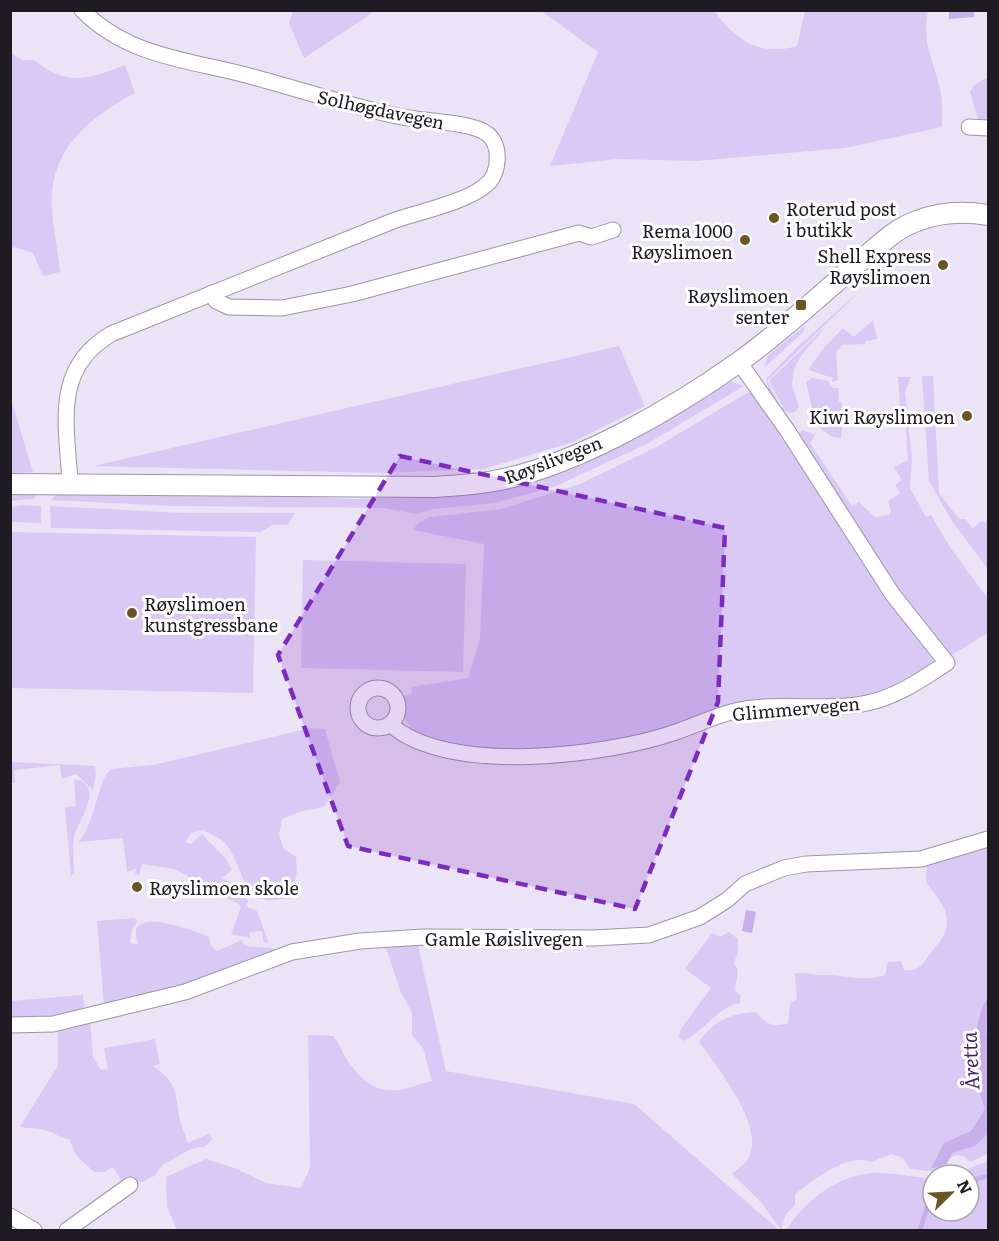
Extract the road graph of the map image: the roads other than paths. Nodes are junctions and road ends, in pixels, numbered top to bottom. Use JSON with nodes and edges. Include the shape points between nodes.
{"nodes":[{"id":1,"x":82,"y":10,"type":"edge"},
{"id":2,"x":969,"y":128,"type":"dead end"},
{"id":3,"x":988,"y":128,"type":"edge"},
{"id":4,"x":988,"y":215,"type":"edge"},
{"id":5,"x":613,"y":231,"type":"dead end"},
{"id":6,"x":212,"y":293,"type":"junction"},
{"id":7,"x":739,"y":362,"type":"junction"},
{"id":8,"x":70,"y":483,"type":"junction"},
{"id":9,"x":10,"y":484,"type":"edge"},
{"id":10,"x":390,"y":724,"type":"dead end"},
{"id":11,"x":988,"y":839,"type":"edge"},
{"id":12,"x":10,"y":1025,"type":"edge"},
{"id":13,"x":130,"y":1185,"type":"dead end"},
{"id":14,"x":10,"y":1216,"type":"edge"},
{"id":15,"x":34,"y":1230,"type":"edge"},
{"id":16,"x":67,"y":1230,"type":"edge"}],
"edges":[{"from":1,"to":6,"type":"street","name":"Solhøgdavegen","via":[[110,34],[153,54],[255,77],[377,112],[432,123],[469,125],[488,133],[496,147],[495,174],[486,186]]},
{"from":2,"to":3,"type":"street"},
{"from":4,"to":7,"type":"street","name":"Røyslivegen","via":[[946,214],[916,221],[886,237]]},
{"from":5,"to":6,"type":"street","via":[[591,237],[579,233],[282,309],[229,307],[216,301]]},
{"from":6,"to":8,"type":"street","name":"Solhøgdavegen","via":[[111,334],[96,343],[80,361],[67,386]]},
{"from":7,"to":8,"type":"street","name":"Røyslivegen","via":[[614,436],[529,472],[493,482],[376,488]]},
{"from":7,"to":10,"type":"street","name":"Glimmervegen","via":[[893,595],[947,663],[903,691],[866,704],[738,711],[643,741],[543,757],[471,756],[402,735]]},
{"from":8,"to":9,"type":"street","name":"Røyslivegen"},
{"from":11,"to":12,"type":"street","name":"Gamle Røislivegen","via":[[921,859],[784,868],[746,884],[700,917],[649,935],[360,941],[292,952],[185,992],[53,1024]]},
{"from":13,"to":16,"type":"street"},
{"from":14,"to":15,"type":"street"}]}
